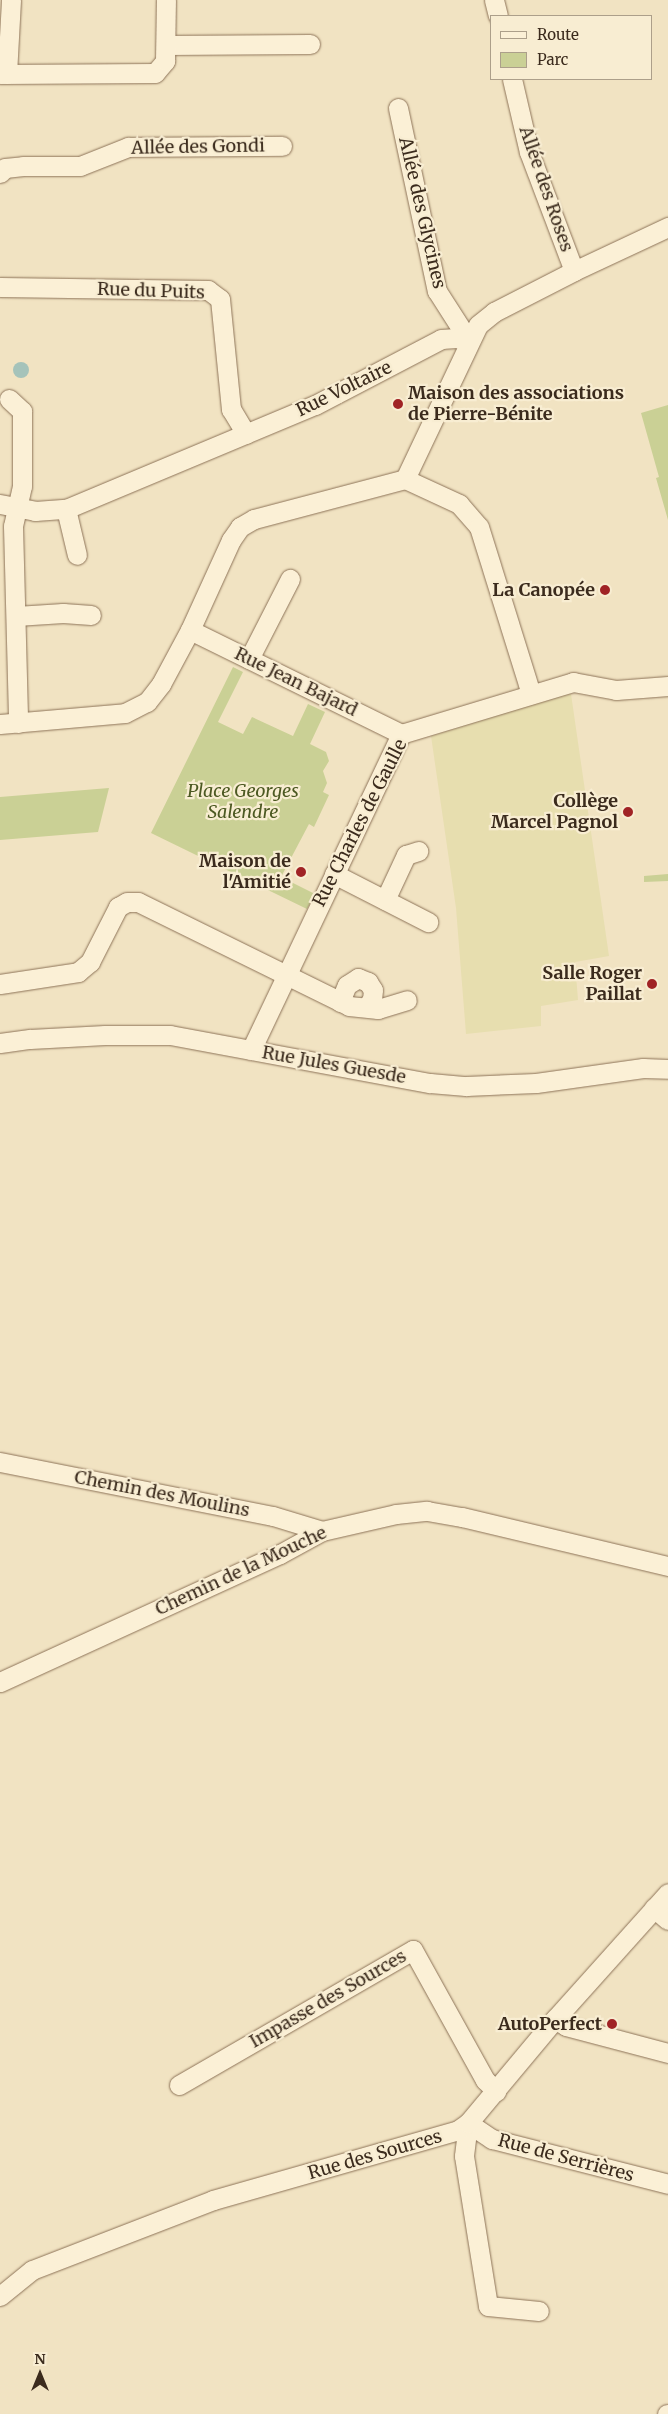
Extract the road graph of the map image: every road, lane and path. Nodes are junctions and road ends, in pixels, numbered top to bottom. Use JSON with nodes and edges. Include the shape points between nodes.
{"nodes":[{"id":1,"x":10,"y":0,"type":"edge"},
{"id":2,"x":166,"y":0,"type":"edge"},
{"id":3,"x":494,"y":0,"type":"edge"},
{"id":4,"x":498,"y":15,"type":"edge"},
{"id":5,"x":310,"y":44,"type":"dead end"},
{"id":6,"x":166,"y":45,"type":"junction"},
{"id":7,"x":4,"y":74,"type":"edge"},
{"id":8,"x":512,"y":80,"type":"edge"},
{"id":9,"x":398,"y":108,"type":"dead end"},
{"id":10,"x":282,"y":146,"type":"dead end"},
{"id":11,"x":0,"y":173,"type":"edge"},
{"id":12,"x":668,"y":227,"type":"edge"},
{"id":13,"x":574,"y":270,"type":"junction"},
{"id":14,"x":0,"y":287,"type":"edge"},
{"id":15,"x":469,"y":341,"type":"junction"},
{"id":16,"x":9,"y":399,"type":"dead end"},
{"id":17,"x":246,"y":434,"type":"junction"},
{"id":18,"x":405,"y":479,"type":"junction"},
{"id":19,"x":9,"y":506,"type":"edge"},
{"id":20,"x":66,"y":509,"type":"junction"},
{"id":21,"x":77,"y":555,"type":"dead end"},
{"id":22,"x":290,"y":579,"type":"dead end"},
{"id":23,"x":10,"y":605,"type":"edge"},
{"id":24,"x":91,"y":615,"type":"dead end"},
{"id":25,"x":190,"y":630,"type":"junction"},
{"id":26,"x":249,"y":659,"type":"junction"},
{"id":27,"x":668,"y":686,"type":"edge"},
{"id":28,"x":531,"y":694,"type":"junction"},
{"id":29,"x":9,"y":724,"type":"edge"},
{"id":30,"x":401,"y":734,"type":"junction"},
{"id":31,"x":418,"y":851,"type":"dead end"},
{"id":32,"x":334,"y":874,"type":"junction"},
{"id":33,"x":385,"y":900,"type":"junction"},
{"id":34,"x":428,"y":922,"type":"dead end"},
{"id":35,"x":286,"y":974,"type":"junction"},
{"id":36,"x":0,"y":984,"type":"edge"},
{"id":37,"x":407,"y":1000,"type":"dead end"},
{"id":38,"x":340,"y":1002,"type":"junction"},
{"id":39,"x":366,"y":1007,"type":"junction"},
{"id":40,"x":0,"y":1043,"type":"edge"},
{"id":41,"x":251,"y":1050,"type":"junction"},
{"id":42,"x":668,"y":1069,"type":"edge"},
{"id":43,"x":0,"y":1462,"type":"edge"},
{"id":44,"x":322,"y":1531,"type":"junction"},
{"id":45,"x":668,"y":1566,"type":"edge"},
{"id":46,"x":0,"y":1682,"type":"edge"},
{"id":47,"x":668,"y":1893,"type":"edge"},
{"id":48,"x":654,"y":1908,"type":"junction"},
{"id":49,"x":668,"y":1920,"type":"edge"},
{"id":50,"x":555,"y":2020,"type":"junction"},
{"id":51,"x":668,"y":2053,"type":"edge"},
{"id":52,"x":179,"y":2085,"type":"dead end"},
{"id":53,"x":496,"y":2091,"type":"junction"},
{"id":54,"x":468,"y":2124,"type":"junction"},
{"id":55,"x":668,"y":2184,"type":"edge"},
{"id":56,"x":0,"y":2296,"type":"edge"},
{"id":57,"x":539,"y":2311,"type":"dead end"}],
"edges":[{"from":1,"to":7,"type":"street"},
{"from":2,"to":6,"type":"street"},
{"from":3,"to":4,"type":"street"},
{"from":5,"to":6,"type":"street"},
{"from":6,"to":7,"type":"street","via":[[165,61],[155,73]]},
{"from":8,"to":13,"type":"street","name":"Allée des Roses","via":[[529,152]]},
{"from":9,"to":15,"type":"street","name":"Allée des Glycines","via":[[437,291]]},
{"from":10,"to":11,"type":"street","name":"Allée des Gondi","via":[[128,147],[80,166],[23,166],[5,168]]},
{"from":12,"to":13,"type":"street"},
{"from":13,"to":15,"type":"street","via":[[494,312],[478,325]]},
{"from":14,"to":17,"type":"street","name":"Rue du Puits","via":[[208,290],[220,299],[231,409]]},
{"from":15,"to":17,"type":"street","name":"Rue Voltaire","via":[[441,339],[315,405]]},
{"from":15,"to":18,"type":"street"},
{"from":16,"to":19,"type":"street","via":[[22,411],[22,486]]},
{"from":17,"to":20,"type":"street","name":"Rue Voltaire"},
{"from":18,"to":25,"type":"street","via":[[254,519],[240,527]]},
{"from":18,"to":28,"type":"street","via":[[458,504],[480,527]]},
{"from":19,"to":20,"type":"street","name":"Rue Voltaire","via":[[34,511]]},
{"from":19,"to":23,"type":"street","via":[[13,526]]},
{"from":20,"to":21,"type":"street"},
{"from":22,"to":26,"type":"street"},
{"from":23,"to":24,"type":"street"},
{"from":23,"to":29,"type":"street"},
{"from":25,"to":26,"type":"street","name":"Rue Jean Bajard"},
{"from":25,"to":29,"type":"street","via":[[161,684],[147,702],[125,713]]},
{"from":26,"to":30,"type":"street","name":"Rue Jean Bajard"},
{"from":27,"to":28,"type":"street","name":"Rue Charles de Gaulle","via":[[616,690],[573,682]]},
{"from":28,"to":30,"type":"street","name":"Rue Charles de Gaulle"},
{"from":30,"to":32,"type":"street","name":"Rue Charles de Gaulle"},
{"from":31,"to":33,"type":"street","via":[[406,855]]},
{"from":32,"to":33,"type":"street"},
{"from":32,"to":35,"type":"street","name":"Rue Charles de Gaulle"},
{"from":33,"to":34,"type":"street"},
{"from":35,"to":36,"type":"street","via":[[138,902],[127,902],[118,907],[90,962],[78,972]]},
{"from":35,"to":38,"type":"street"},
{"from":35,"to":41,"type":"street","name":"Rue Charles de Gaulle"},
{"from":37,"to":39,"type":"street","via":[[378,1009]]},
{"from":38,"to":39,"type":"street"},
{"from":38,"to":39,"type":"street","via":[[347,985],[358,978],[368,982],[373,990],[372,1000]]},
{"from":40,"to":41,"type":"street","name":"Rue Jules Guesde","via":[[54,1037],[151,1034]]},
{"from":41,"to":42,"type":"street","name":"Rue Jules Guesde","via":[[430,1083],[466,1086],[536,1083],[643,1068]]},
{"from":43,"to":44,"type":"street","name":"Chemin des Moulins","via":[[273,1516]]},
{"from":44,"to":45,"type":"street","name":"Chemin de la Mouche","via":[[396,1514],[427,1511]]},
{"from":44,"to":46,"type":"street","name":"Chemin de la Mouche","via":[[280,1554]]},
{"from":47,"to":48,"type":"street","name":"Rue des Sources"},
{"from":48,"to":49,"type":"street"},
{"from":48,"to":50,"type":"street","name":"Rue des Sources"},
{"from":50,"to":51,"type":"street","via":[[566,2026]]},
{"from":50,"to":53,"type":"street","name":"Rue des Sources"},
{"from":52,"to":53,"type":"street","name":"Impasse des Sources","via":[[413,1950],[485,2080]]},
{"from":53,"to":54,"type":"street","name":"Rue des Sources"},
{"from":54,"to":55,"type":"street","name":"Rue de Serrières","via":[[492,2139]]},
{"from":54,"to":56,"type":"street","name":"Rue des Sources","via":[[448,2134],[212,2200],[32,2270]]},
{"from":54,"to":57,"type":"street","via":[[464,2156],[488,2306]]}]}
